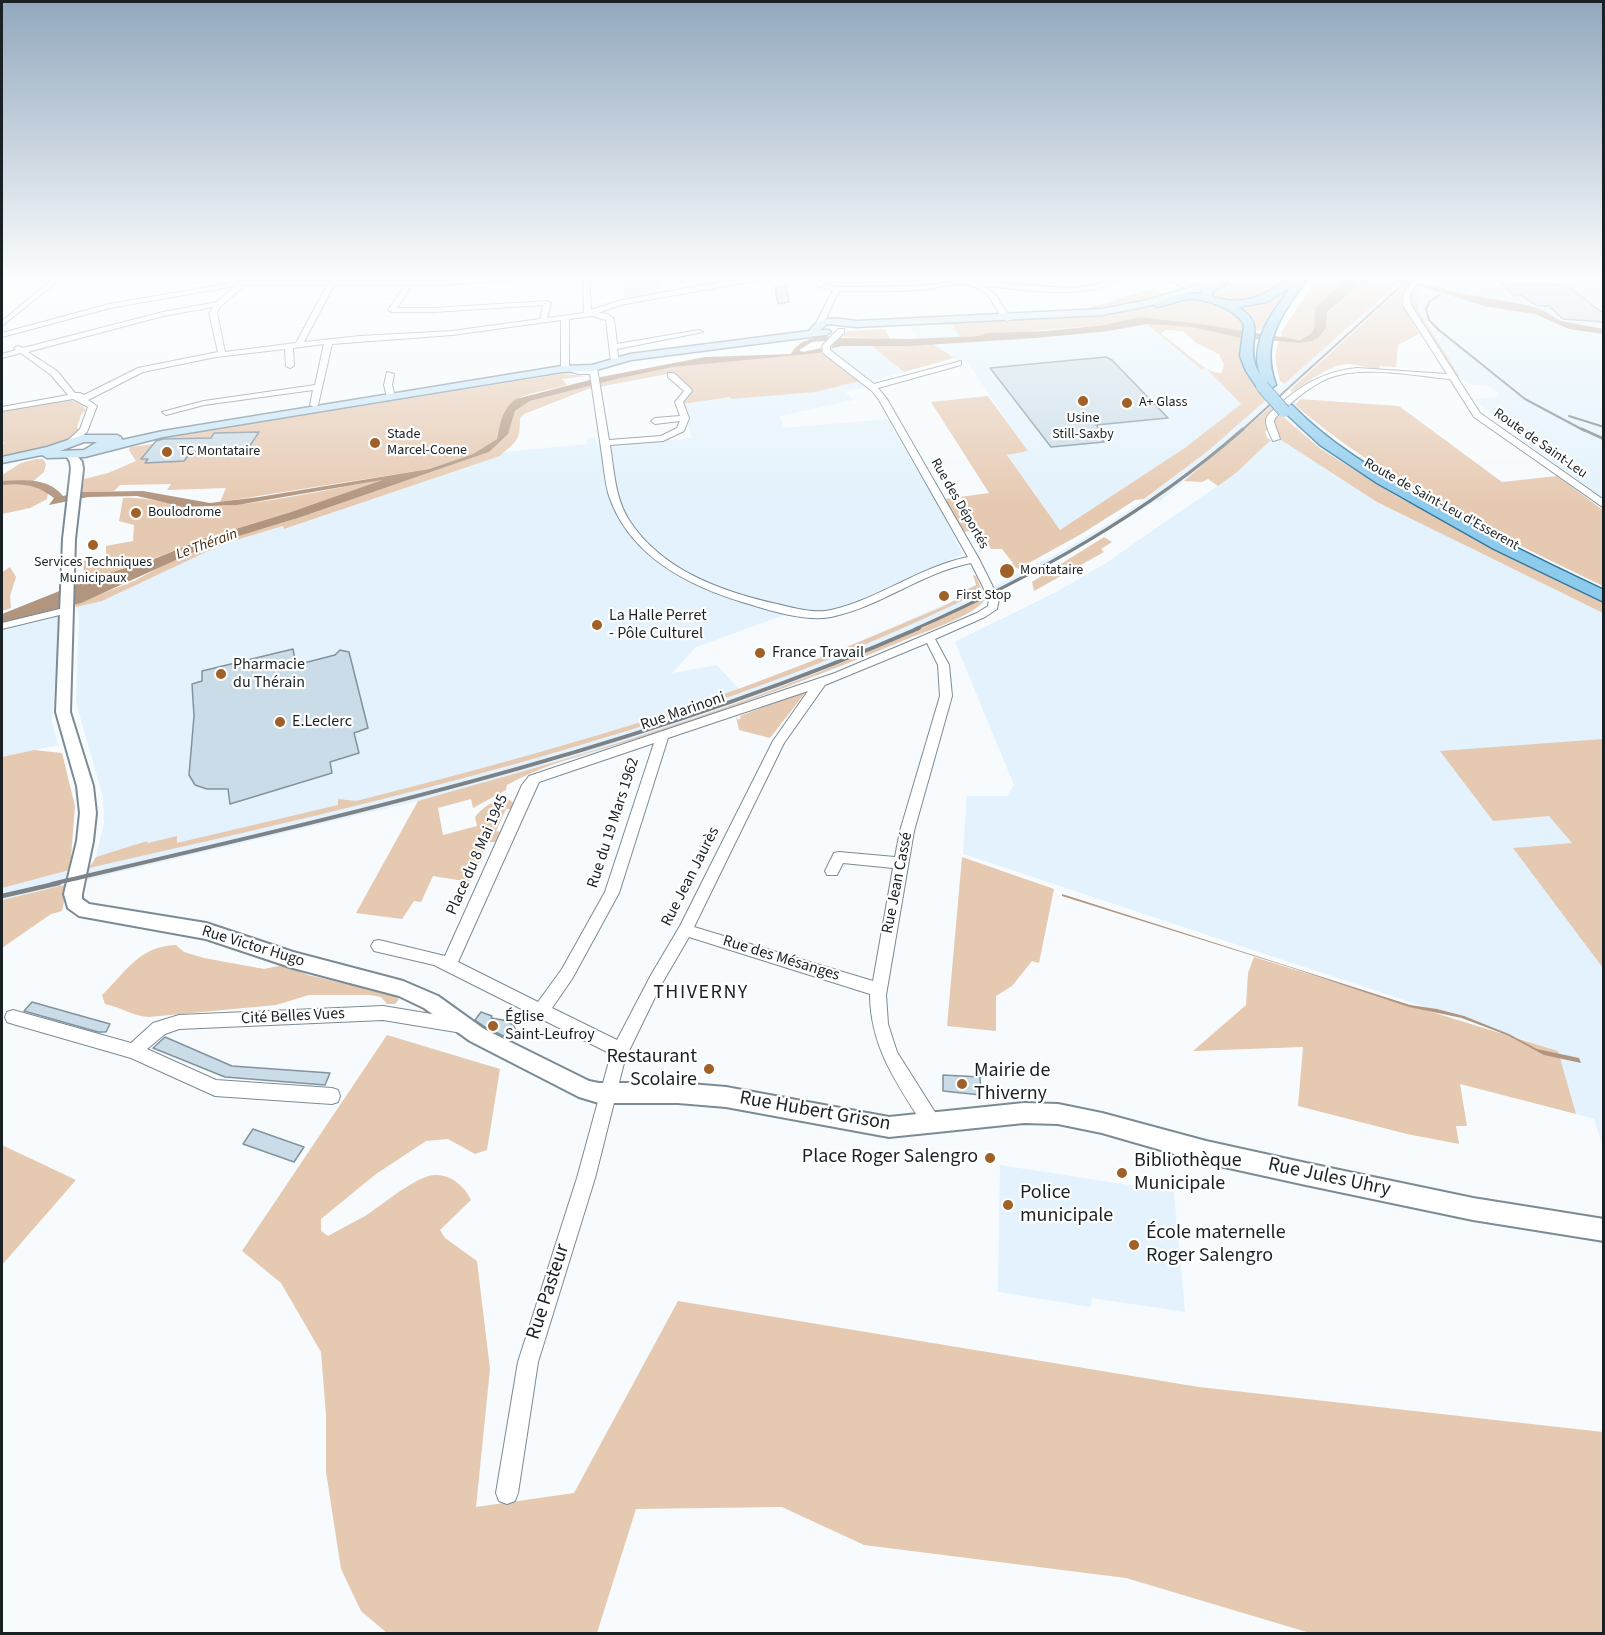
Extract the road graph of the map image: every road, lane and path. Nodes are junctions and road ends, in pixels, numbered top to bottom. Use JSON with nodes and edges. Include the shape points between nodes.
{"nodes":[{"id":1,"x":25,"y":352,"type":"edge"},
{"id":2,"x":235,"y":352,"type":"edge"},
{"id":3,"x":290,"y":352,"type":"edge"},
{"id":4,"x":327,"y":352,"type":"edge"},
{"id":5,"x":565,"y":352,"type":"edge"},
{"id":6,"x":614,"y":352,"type":"edge"},
{"id":7,"x":670,"y":352,"type":"edge"},
{"id":8,"x":846,"y":352,"type":"edge"},
{"id":9,"x":1246,"y":352,"type":"edge"},
{"id":10,"x":1265,"y":352,"type":"edge"},
{"id":11,"x":1435,"y":352,"type":"edge"},
{"id":12,"x":222,"y":354,"type":"joint"},
{"id":13,"x":615,"y":362,"type":"junction"},
{"id":14,"x":958,"y":363,"type":"dead end"},
{"id":15,"x":290,"y":366,"type":"dead end"},
{"id":16,"x":565,"y":368,"type":"junction"},
{"id":17,"x":390,"y":374,"type":"dead end"},
{"id":18,"x":671,"y":375,"type":"dead end"},
{"id":19,"x":594,"y":376,"type":"junction"},
{"id":20,"x":1450,"y":377,"type":"junction"},
{"id":21,"x":1270,"y":386,"type":"junction"},
{"id":22,"x":319,"y":387,"type":"junction"},
{"id":23,"x":873,"y":387,"type":"junction"},
{"id":24,"x":391,"y":397,"type":"junction"},
{"id":25,"x":77,"y":398,"type":"junction"},
{"id":26,"x":314,"y":405,"type":"dead end"},
{"id":27,"x":1287,"y":408,"type":"junction"},
{"id":28,"x":2,"y":409,"type":"edge"},
{"id":29,"x":166,"y":412,"type":"dead end"},
{"id":30,"x":685,"y":418,"type":"junction"},
{"id":31,"x":654,"y":421,"type":"dead end"},
{"id":32,"x":87,"y":426,"type":"junction"},
{"id":33,"x":1276,"y":439,"type":"dead end"},
{"id":34,"x":605,"y":443,"type":"junction"},
{"id":35,"x":95,"y":444,"type":"junction"},
{"id":36,"x":68,"y":448,"type":"junction"},
{"id":37,"x":2,"y":462,"type":"edge"},
{"id":38,"x":77,"y":470,"type":"junction"},
{"id":39,"x":1604,"y":505,"type":"edge"},
{"id":40,"x":974,"y":560,"type":"junction"},
{"id":41,"x":1604,"y":591,"type":"edge"},
{"id":42,"x":1604,"y":597,"type":"edge"},
{"id":43,"x":68,"y":609,"type":"junction"},
{"id":44,"x":2,"y":626,"type":"edge"},
{"id":45,"x":929,"y":638,"type":"junction"},
{"id":46,"x":822,"y":682,"type":"junction"},
{"id":47,"x":662,"y":737,"type":"junction"},
{"id":48,"x":552,"y":771,"type":"joint"},
{"id":49,"x":901,"y":863,"type":"junction"},
{"id":50,"x":832,"y":871,"type":"dead end"},
{"id":51,"x":685,"y":930,"type":"junction"},
{"id":52,"x":379,"y":946,"type":"dead end"},
{"id":53,"x":449,"y":965,"type":"junction"},
{"id":54,"x":878,"y":988,"type":"junction"},
{"id":55,"x":541,"y":1011,"type":"junction"},
{"id":56,"x":13,"y":1017,"type":"dead end"},
{"id":57,"x":462,"y":1026,"type":"junction"},
{"id":58,"x":620,"y":1050,"type":"junction"},
{"id":59,"x":134,"y":1051,"type":"junction"},
{"id":60,"x":607,"y":1094,"type":"junction"},
{"id":61,"x":332,"y":1096,"type":"dead end"},
{"id":62,"x":1058,"y":1114,"type":"joint"},
{"id":63,"x":932,"y":1123,"type":"junction"},
{"id":64,"x":1604,"y":1230,"type":"edge"},
{"id":65,"x":507,"y":1493,"type":"dead end"}],
"edges":[{"from":1,"to":25,"type":"street","via":[[54,373]]},
{"from":2,"to":12,"type":"street"},
{"from":3,"to":15,"type":"street"},
{"from":4,"to":22,"type":"street"},
{"from":5,"to":16,"type":"street"},
{"from":6,"to":13,"type":"street"},
{"from":7,"to":13,"type":"main road"},
{"from":8,"to":23,"type":"street","name":"Rue des Déportés"},
{"from":9,"to":21,"type":"main road","via":[[1247,362]]},
{"from":10,"to":21,"type":"main road","via":[[1263,364]]},
{"from":11,"to":20,"type":"street","name":"Route de Saint-Leu"},
{"from":12,"to":25,"type":"street","via":[[146,368]]},
{"from":13,"to":19,"type":"main road"},
{"from":14,"to":23,"type":"street"},
{"from":16,"to":19,"type":"main road"},
{"from":16,"to":24,"type":"main road"},
{"from":17,"to":24,"type":"street"},
{"from":18,"to":30,"type":"street","via":[[688,390],[679,402]]},
{"from":19,"to":34,"type":"street"},
{"from":20,"to":33,"type":"street","via":[[1340,372],[1299,392],[1271,417]]},
{"from":20,"to":39,"type":"street","name":"Route de Saint-Leu","via":[[1482,419]]},
{"from":21,"to":27,"type":"main road","bridge":true},
{"from":22,"to":26,"type":"street"},
{"from":22,"to":29,"type":"street"},
{"from":23,"to":40,"type":"street","name":"Rue des Déportés","via":[[894,417]]},
{"from":24,"to":35,"type":"main road"},
{"from":25,"to":28,"type":"street"},
{"from":25,"to":32,"type":"street","via":[[93,406]]},
{"from":27,"to":41,"type":"main road","name":"Route de Saint-Leu d'Esserent","via":[[1392,481]]},
{"from":27,"to":42,"type":"main road","name":"Route de Saint-Leu d'Esserent","via":[[1351,461],[1417,501]]},
{"from":30,"to":31,"type":"street"},
{"from":30,"to":34,"type":"street","via":[[681,429],[666,437]]},
{"from":32,"to":35,"type":"street"},
{"from":32,"to":36,"type":"street"},
{"from":34,"to":40,"type":"street","via":[[616,503],[637,537],[687,576],[746,599],[796,611],[830,614],[947,565]]},
{"from":35,"to":36,"type":"main road"},
{"from":35,"to":38,"type":"street"},
{"from":36,"to":37,"type":"main road"},
{"from":36,"to":38,"type":"street"},
{"from":38,"to":43,"type":"street","via":[[69,539]]},
{"from":40,"to":45,"type":"street","name":"Rue des Déportés","via":[[994,599],[993,607]]},
{"from":43,"to":44,"type":"street"},
{"from":43,"to":57,"type":"street","name":"Rue Victor Hugo","via":[[63,707],[87,799],[85,841],[74,903],[95,914],[206,931],[293,960],[363,977],[422,996]]},
{"from":45,"to":46,"type":"street","name":"Rue des Déportés"},
{"from":45,"to":49,"type":"street","name":"Rue Jean Cassé","via":[[943,663],[946,696]]},
{"from":46,"to":47,"type":"street","name":"Rue Marinoni"},
{"from":46,"to":51,"type":"street","name":"Rue Jean Jaurès","via":[[779,741]]},
{"from":47,"to":48,"type":"street","name":"Rue Marinoni"},
{"from":47,"to":55,"type":"street","name":"Rue du 19 Mars 1962","via":[[612,893],[567,974]]},
{"from":48,"to":53,"type":"street","name":"Place du 8 Mai 1945","via":[[529,785]]},
{"from":49,"to":50,"type":"street","via":[[838,857]]},
{"from":49,"to":54,"type":"street","name":"Rue Jean Cassé"},
{"from":51,"to":54,"type":"street","name":"Rue des Mésanges"},
{"from":51,"to":58,"type":"street","name":"Rue Jean Jaurès"},
{"from":52,"to":53,"type":"street","via":[[431,957]]},
{"from":53,"to":55,"type":"street"},
{"from":54,"to":63,"type":"street","name":"Rue Jean Cassé","via":[[880,1024],[889,1054]]},
{"from":55,"to":58,"type":"street"},
{"from":56,"to":59,"type":"street"},
{"from":57,"to":59,"type":"street","name":"Cité Belles Vues","via":[[383,1013],[179,1022],[152,1031]]},
{"from":57,"to":60,"type":"street","name":"Rue Victor Hugo","via":[[586,1090]]},
{"from":58,"to":60,"type":"street","name":"Rue Jean Jaurès"},
{"from":59,"to":61,"type":"street","via":[[221,1089]]},
{"from":60,"to":63,"type":"street","name":"Rue Hubert Grison","via":[[706,1094],[883,1126]]},
{"from":60,"to":65,"type":"street","name":"Rue Pasteur","via":[[586,1178],[528,1362]]},
{"from":62,"to":63,"type":"street","name":"Rue Hubert Grison","via":[[1024,1113]]},
{"from":62,"to":64,"type":"street","name":"Rue Jules Uhry","via":[[1306,1174],[1473,1209]]}]}
